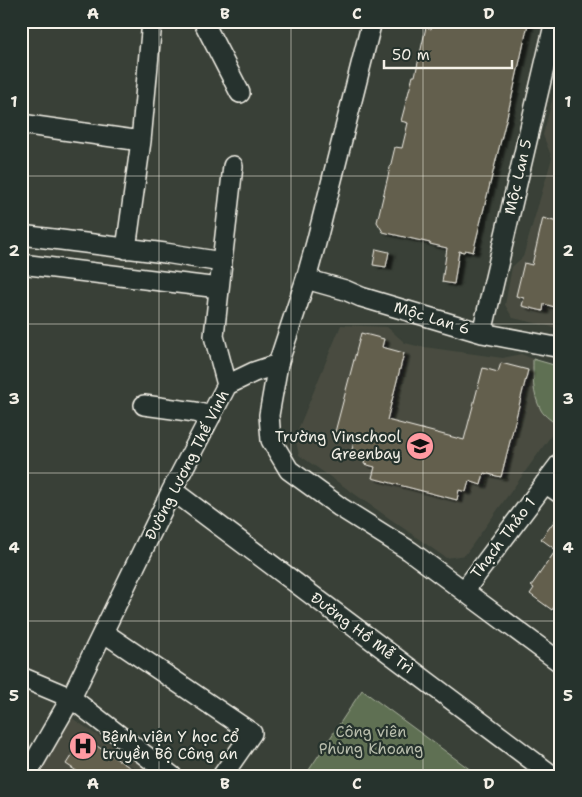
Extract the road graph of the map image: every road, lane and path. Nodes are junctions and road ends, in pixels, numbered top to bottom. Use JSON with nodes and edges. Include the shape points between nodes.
{"nodes":[{"id":1,"x":152,"y":21,"type":"edge"},
{"id":2,"x":203,"y":21,"type":"edge"},
{"id":3,"x":372,"y":21,"type":"edge"},
{"id":4,"x":555,"y":21,"type":"edge"},
{"id":5,"x":240,"y":93,"type":"dead end"},
{"id":6,"x":21,"y":124,"type":"edge"},
{"id":7,"x":141,"y":141,"type":"junction"},
{"id":8,"x":233,"y":166,"type":"dead end"},
{"id":9,"x":21,"y":235,"type":"edge"},
{"id":10,"x":126,"y":249,"type":"junction"},
{"id":11,"x":222,"y":262,"type":"junction"},
{"id":12,"x":21,"y":264,"type":"edge"},
{"id":13,"x":306,"y":279,"type":"junction"},
{"id":14,"x":220,"y":288,"type":"junction"},
{"id":15,"x":482,"y":332,"type":"junction"},
{"id":16,"x":561,"y":348,"type":"edge"},
{"id":17,"x":278,"y":364,"type":"junction"},
{"id":18,"x":227,"y":385,"type":"junction"},
{"id":19,"x":144,"y":405,"type":"dead end"},
{"id":20,"x":211,"y":416,"type":"junction"},
{"id":21,"x":561,"y":462,"type":"edge"},
{"id":22,"x":545,"y":483,"type":"junction"},
{"id":23,"x":172,"y":490,"type":"junction"},
{"id":24,"x":561,"y":494,"type":"edge"},
{"id":25,"x":464,"y":591,"type":"junction"},
{"id":26,"x":103,"y":632,"type":"junction"},
{"id":27,"x":561,"y":663,"type":"edge"},
{"id":28,"x":21,"y":677,"type":"edge"},
{"id":29,"x":71,"y":698,"type":"junction"},
{"id":30,"x":26,"y":776,"type":"edge"},
{"id":31,"x":172,"y":776,"type":"edge"},
{"id":32,"x":222,"y":776,"type":"edge"},
{"id":33,"x":553,"y":776,"type":"edge"}],
"edges":[{"from":1,"to":7,"type":"street"},
{"from":2,"to":5,"type":"street"},
{"from":3,"to":13,"type":"street"},
{"from":4,"to":15,"type":"street","name":"Mộc Lan 5"},
{"from":6,"to":7,"type":"street"},
{"from":7,"to":10,"type":"street"},
{"from":8,"to":11,"type":"street"},
{"from":9,"to":10,"type":"street"},
{"from":10,"to":11,"type":"street"},
{"from":11,"to":14,"type":"street"},
{"from":12,"to":14,"type":"street"},
{"from":13,"to":15,"type":"street","name":"Mộc Lan 6"},
{"from":13,"to":17,"type":"street"},
{"from":14,"to":18,"type":"street","via":[[214,336]]},
{"from":15,"to":16,"type":"street","name":"Mộc Lan 6"},
{"from":17,"to":18,"type":"street","name":"Đường Lương Thế Vinh"},
{"from":17,"to":25,"type":"street","via":[[269,415],[271,440],[289,470]]},
{"from":18,"to":20,"type":"street","name":"Đường Lương Thế Vinh"},
{"from":19,"to":20,"type":"street"},
{"from":20,"to":23,"type":"street","name":"Đường Lương Thế Vinh"},
{"from":21,"to":22,"type":"street","name":"Thạch Thảo 1"},
{"from":22,"to":24,"type":"street"},
{"from":22,"to":25,"type":"street","name":"Thạch Thảo 1"},
{"from":23,"to":26,"type":"street","name":"Đường Lương Thế Vinh"},
{"from":23,"to":33,"type":"street","name":"Đường Hồ Mễ Trì"},
{"from":25,"to":27,"type":"street"},
{"from":26,"to":29,"type":"street","name":"Đường Lương Thế Vinh"},
{"from":26,"to":32,"type":"street","via":[[252,733]]},
{"from":28,"to":29,"type":"street"},
{"from":29,"to":30,"type":"street","name":"Đường Lương Thế Vinh"},
{"from":29,"to":31,"type":"street"}]}
